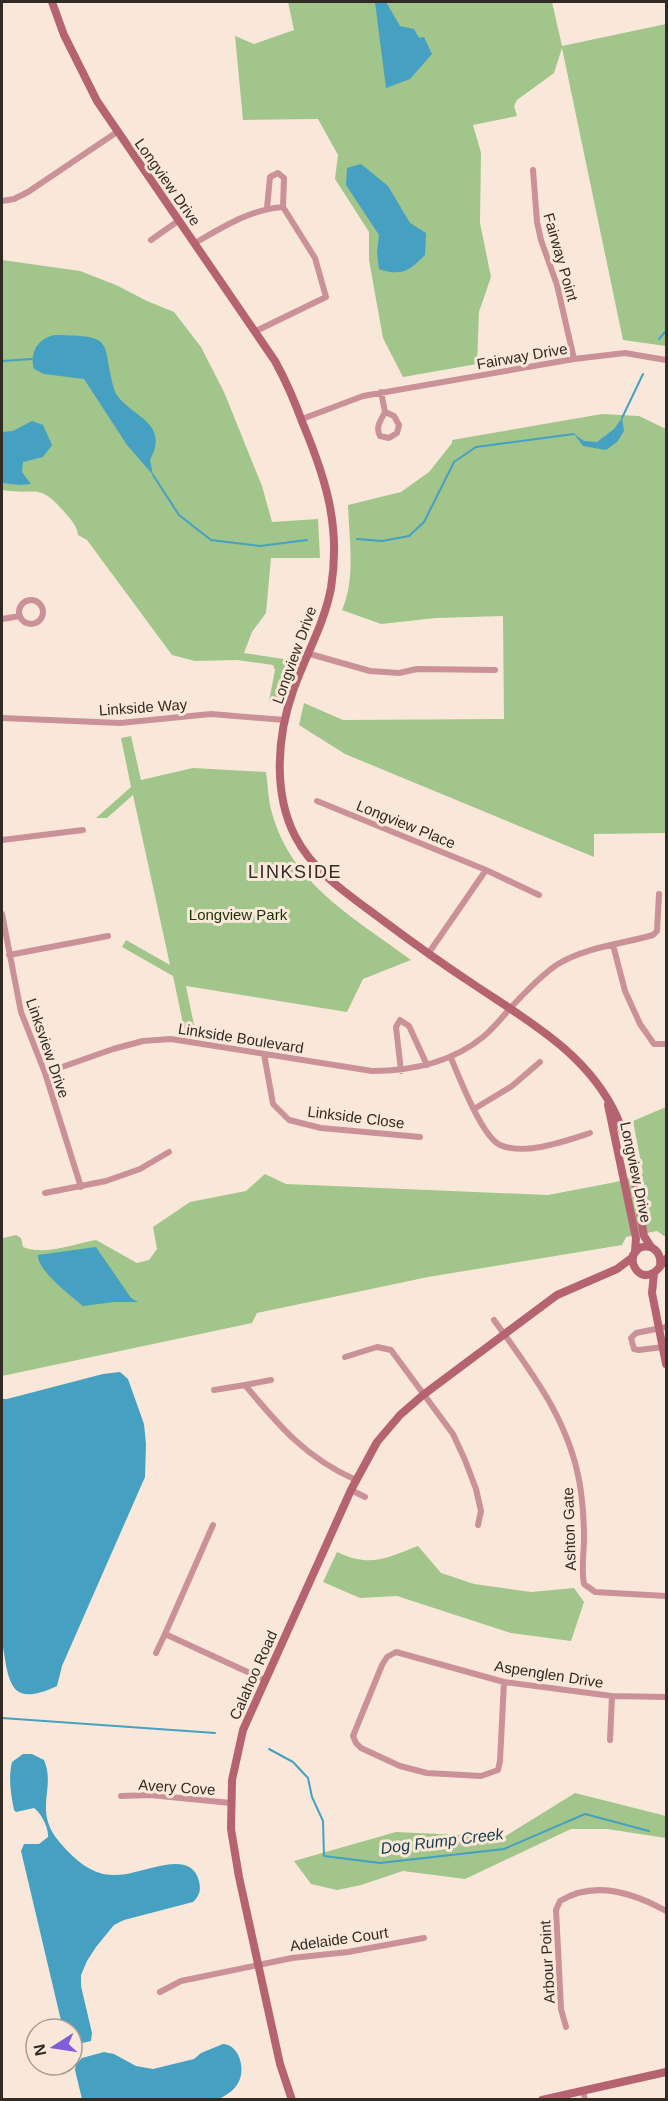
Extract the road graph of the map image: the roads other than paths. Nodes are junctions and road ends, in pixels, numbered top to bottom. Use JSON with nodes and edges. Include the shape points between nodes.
{"nodes":[{"id":1,"x":52,"y":2,"type":"edge"},
{"id":2,"x":117,"y":132,"type":"junction"},
{"id":3,"x":533,"y":170,"type":"dead end"},
{"id":4,"x":2,"y":201,"type":"edge"},
{"id":5,"x":283,"y":207,"type":"junction"},
{"id":6,"x":267,"y":208,"type":"junction"},
{"id":7,"x":178,"y":221,"type":"junction"},
{"id":8,"x":152,"y":240,"type":"dead end"},
{"id":9,"x":195,"y":243,"type":"junction"},
{"id":10,"x":256,"y":331,"type":"junction"},
{"id":11,"x":574,"y":358,"type":"junction"},
{"id":12,"x":666,"y":360,"type":"edge"},
{"id":13,"x":381,"y":392,"type":"junction"},
{"id":14,"x":386,"y":412,"type":"dead end"},
{"id":15,"x":302,"y":419,"type":"junction"},
{"id":16,"x":20,"y":616,"type":"dead end"},
{"id":17,"x":2,"y":619,"type":"edge"},
{"id":18,"x":310,"y":654,"type":"junction"},
{"id":19,"x":495,"y":670,"type":"dead end"},
{"id":20,"x":2,"y":718,"type":"edge"},
{"id":21,"x":285,"y":720,"type":"junction"},
{"id":22,"x":317,"y":801,"type":"dead end"},
{"id":23,"x":83,"y":830,"type":"dead end"},
{"id":24,"x":2,"y":840,"type":"edge"},
{"id":25,"x":486,"y":870,"type":"junction"},
{"id":26,"x":539,"y":894,"type":"dead end"},
{"id":27,"x":659,"y":894,"type":"dead end"},
{"id":28,"x":2,"y":914,"type":"edge"},
{"id":29,"x":108,"y":936,"type":"dead end"},
{"id":30,"x":612,"y":945,"type":"junction"},
{"id":31,"x":428,"y":954,"type":"junction"},
{"id":32,"x":9,"y":955,"type":"junction"},
{"id":33,"x":510,"y":1009,"type":"junction"},
{"id":34,"x":666,"y":1044,"type":"edge"},
{"id":35,"x":264,"y":1054,"type":"junction"},
{"id":36,"x":450,"y":1058,"type":"junction"},
{"id":37,"x":540,"y":1062,"type":"dead end"},
{"id":38,"x":427,"y":1065,"type":"junction"},
{"id":39,"x":401,"y":1071,"type":"junction"},
{"id":40,"x":45,"y":1073,"type":"junction"},
{"id":41,"x":607,"y":1099,"type":"junction"},
{"id":42,"x":474,"y":1108,"type":"junction"},
{"id":43,"x":590,"y":1132,"type":"dead end"},
{"id":44,"x":420,"y":1137,"type":"dead end"},
{"id":45,"x":169,"y":1152,"type":"dead end"},
{"id":46,"x":81,"y":1187,"type":"junction"},
{"id":47,"x":45,"y":1193,"type":"dead end"},
{"id":48,"x":653,"y":1248,"type":"junction"},
{"id":49,"x":666,"y":1251,"type":"edge"},
{"id":50,"x":634,"y":1254,"type":"junction"},
{"id":51,"x":660,"y":1266,"type":"edge"},
{"id":52,"x":617,"y":1269,"type":"junction"},
{"id":53,"x":639,"y":1273,"type":"junction"},
{"id":54,"x":652,"y":1293,"type":"junction"},
{"id":55,"x":494,"y":1320,"type":"dead end"},
{"id":56,"x":663,"y":1328,"type":"edge"},
{"id":57,"x":504,"y":1334,"type":"junction"},
{"id":58,"x":663,"y":1347,"type":"junction"},
{"id":59,"x":345,"y":1357,"type":"dead end"},
{"id":60,"x":666,"y":1364,"type":"edge"},
{"id":61,"x":271,"y":1380,"type":"dead end"},
{"id":62,"x":245,"y":1385,"type":"junction"},
{"id":63,"x":214,"y":1390,"type":"dead end"},
{"id":64,"x":423,"y":1395,"type":"junction"},
{"id":65,"x":356,"y":1480,"type":"junction"},
{"id":66,"x":351,"y":1490,"type":"junction"},
{"id":67,"x":365,"y":1497,"type":"dead end"},
{"id":68,"x":213,"y":1525,"type":"dead end"},
{"id":69,"x":478,"y":1525,"type":"dead end"},
{"id":70,"x":666,"y":1596,"type":"edge"},
{"id":71,"x":165,"y":1634,"type":"junction"},
{"id":72,"x":156,"y":1653,"type":"dead end"},
{"id":73,"x":265,"y":1680,"type":"junction"},
{"id":74,"x":504,"y":1682,"type":"junction"},
{"id":75,"x":612,"y":1696,"type":"junction"},
{"id":76,"x":666,"y":1697,"type":"edge"},
{"id":77,"x":610,"y":1740,"type":"dead end"},
{"id":78,"x":121,"y":1796,"type":"dead end"},
{"id":79,"x":231,"y":1803,"type":"junction"},
{"id":80,"x":666,"y":1911,"type":"edge"},
{"id":81,"x":424,"y":1938,"type":"dead end"},
{"id":82,"x":259,"y":1965,"type":"junction"},
{"id":83,"x":160,"y":1992,"type":"dead end"},
{"id":84,"x":566,"y":2027,"type":"dead end"},
{"id":85,"x":666,"y":2072,"type":"edge"},
{"id":86,"x":584,"y":2095,"type":"edge"},
{"id":87,"x":292,"y":2100,"type":"edge"},
{"id":88,"x":542,"y":2100,"type":"edge"}],
"edges":[{"from":1,"to":2,"type":"street","name":"Longview Drive","via":[[81,70]]},
{"from":2,"to":4,"type":"street","via":[[28,192]]},
{"from":2,"to":7,"type":"street","name":"Longview Drive"},
{"from":3,"to":11,"type":"street","name":"Fairway Point","via":[[537,222]]},
{"from":5,"to":6,"type":"street"},
{"from":5,"to":6,"type":"street","via":[[284,178],[278,173],[270,177]]},
{"from":5,"to":10,"type":"street","via":[[315,258],[326,297]]},
{"from":6,"to":9,"type":"street"},
{"from":7,"to":8,"type":"street"},
{"from":7,"to":9,"type":"street","name":"Longview Drive"},
{"from":9,"to":10,"type":"street","name":"Longview Drive"},
{"from":10,"to":15,"type":"street","name":"Longview Drive","via":[[283,374]]},
{"from":11,"to":12,"type":"street","name":"Fairway Drive","via":[[625,353]]},
{"from":11,"to":13,"type":"street","name":"Fairway Drive"},
{"from":13,"to":14,"type":"street"},
{"from":13,"to":15,"type":"street","name":"Fairway Drive"},
{"from":15,"to":18,"type":"street","name":"Longview Drive","via":[[323,473],[334,532],[329,596]]},
{"from":16,"to":17,"type":"street"},
{"from":18,"to":19,"type":"street","via":[[370,671]]},
{"from":18,"to":21,"type":"street","name":"Longview Drive"},
{"from":20,"to":21,"type":"street","name":"Linkside Way","via":[[120,723],[211,714]]},
{"from":21,"to":31,"type":"street","name":"Longview Drive","via":[[280,767],[286,812],[295,836],[315,867],[328,879]]},
{"from":22,"to":25,"type":"street","name":"Longview Place"},
{"from":23,"to":24,"type":"street"},
{"from":25,"to":26,"type":"street","name":"Longview Place"},
{"from":25,"to":31,"type":"street"},
{"from":27,"to":30,"type":"street","name":"Linkside Boulevard","via":[[657,931]]},
{"from":28,"to":32,"type":"street","name":"Linksview Drive"},
{"from":29,"to":32,"type":"street"},
{"from":30,"to":33,"type":"street","name":"Linkside Boulevard","via":[[557,964]]},
{"from":30,"to":34,"type":"street","via":[[625,992],[640,1024],[654,1044]]},
{"from":31,"to":33,"type":"street","name":"Longview Drive"},
{"from":32,"to":40,"type":"street","name":"Linksview Drive","via":[[21,1012]]},
{"from":33,"to":36,"type":"street","name":"Linkside Boulevard","via":[[485,1036]]},
{"from":33,"to":41,"type":"street","name":"Longview Drive","via":[[568,1050],[590,1072]]},
{"from":35,"to":39,"type":"street","name":"Linkside Boulevard","via":[[372,1071]]},
{"from":35,"to":40,"type":"street","name":"Linkside Boulevard","via":[[171,1039],[143,1041]]},
{"from":35,"to":44,"type":"street","name":"Linkside Close","via":[[273,1104],[289,1120],[321,1128]]},
{"from":36,"to":38,"type":"street","name":"Linkside Boulevard"},
{"from":36,"to":42,"type":"street"},
{"from":37,"to":42,"type":"street","via":[[512,1086]]},
{"from":38,"to":39,"type":"street","name":"Linkside Boulevard"},
{"from":38,"to":39,"type":"street","via":[[409,1026],[400,1020],[396,1027]]},
{"from":40,"to":46,"type":"street","name":"Linksview Drive"},
{"from":41,"to":48,"type":"street","name":"Longview Drive","via":[[625,1137],[644,1236]]},
{"from":41,"to":50,"type":"street","name":"Longview Drive","via":[[636,1238]]},
{"from":42,"to":43,"type":"street","via":[[487,1133],[500,1145],[522,1149],[554,1145]]},
{"from":45,"to":46,"type":"street","via":[[127,1174]]},
{"from":46,"to":47,"type":"street"},
{"from":48,"to":49,"type":"street"},
{"from":48,"to":50,"type":"street","via":[[643,1247]]},
{"from":48,"to":51,"type":"street","via":[[660,1257]]},
{"from":50,"to":52,"type":"street","name":"Calahoo Road"},
{"from":50,"to":53,"type":"street","via":[[632,1264]]},
{"from":51,"to":53,"type":"street"},
{"from":51,"to":54,"type":"street"},
{"from":52,"to":53,"type":"street"},
{"from":52,"to":57,"type":"street","name":"Calahoo Road","via":[[557,1295]]},
{"from":53,"to":54,"type":"street"},
{"from":54,"to":56,"type":"street"},
{"from":55,"to":57,"type":"street"},
{"from":56,"to":58,"type":"street"},
{"from":56,"to":58,"type":"street","via":[[636,1333],[631,1338],[634,1349]]},
{"from":57,"to":64,"type":"street","name":"Calahoo Road"},
{"from":57,"to":70,"type":"street","name":"Ashton Gate","via":[[555,1410],[576,1464],[583,1513],[584,1584],[595,1592]]},
{"from":58,"to":60,"type":"street"},
{"from":59,"to":64,"type":"street","via":[[377,1347],[391,1350]]},
{"from":61,"to":62,"type":"street"},
{"from":62,"to":63,"type":"street"},
{"from":62,"to":65,"type":"street","via":[[284,1432],[319,1460]]},
{"from":64,"to":65,"type":"street","name":"Calahoo Road","via":[[378,1442]]},
{"from":64,"to":69,"type":"street","via":[[453,1434],[465,1460],[481,1511]]},
{"from":65,"to":66,"type":"street","name":"Calahoo Road"},
{"from":66,"to":67,"type":"street"},
{"from":66,"to":73,"type":"street","name":"Calahoo Road"},
{"from":68,"to":71,"type":"street"},
{"from":71,"to":72,"type":"street"},
{"from":71,"to":73,"type":"street"},
{"from":73,"to":79,"type":"street","name":"Calahoo Road","via":[[243,1730]]},
{"from":74,"to":74,"type":"street","name":"Aspenglen Drive","via":[[396,1652],[382,1665],[353,1736],[362,1748],[414,1771],[490,1774],[498,1770],[500,1761]]},
{"from":74,"to":75,"type":"street","name":"Aspenglen Drive"},
{"from":75,"to":76,"type":"street","name":"Aspenglen Drive"},
{"from":75,"to":77,"type":"street"},
{"from":78,"to":79,"type":"street","name":"Avery Cove"},
{"from":79,"to":82,"type":"street","name":"Calahoo Road","via":[[234,1850]]},
{"from":80,"to":84,"type":"street","name":"Arbour Point","via":[[615,1891],[583,1892],[560,1901],[556,1910],[561,2009]]},
{"from":81,"to":82,"type":"street","name":"Adelaide Court"},
{"from":82,"to":83,"type":"street","name":"Adelaide Court","via":[[181,1981]]},
{"from":82,"to":87,"type":"street","name":"Calahoo Road","via":[[280,2064]]},
{"from":85,"to":86,"type":"street"},
{"from":86,"to":88,"type":"street"}]}
